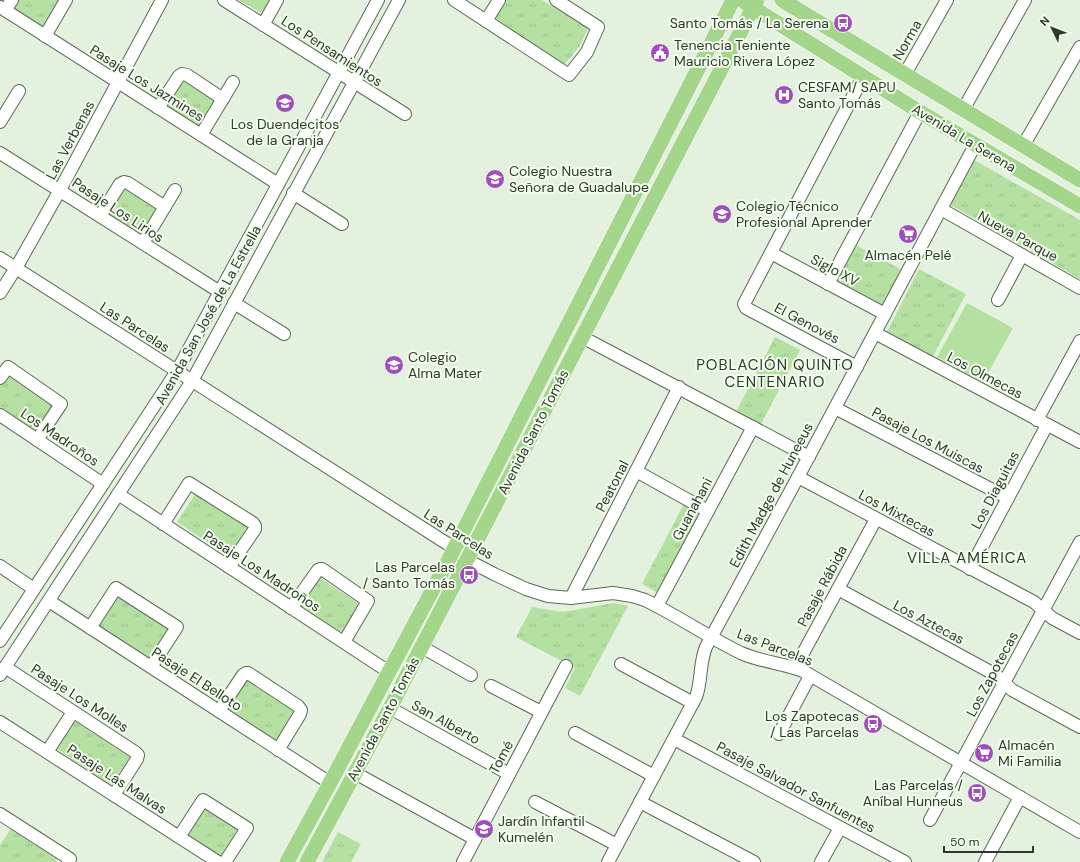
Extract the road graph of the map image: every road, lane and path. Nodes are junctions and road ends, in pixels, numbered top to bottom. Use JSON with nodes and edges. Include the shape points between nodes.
{"nodes":[{"id":1,"x":66,"y":0,"type":"edge"},
{"id":2,"x":162,"y":0,"type":"edge"},
{"id":3,"x":224,"y":0,"type":"edge"},
{"id":4,"x":277,"y":0,"type":"edge"},
{"id":5,"x":378,"y":0,"type":"edge"},
{"id":6,"x":399,"y":0,"type":"edge"},
{"id":7,"x":454,"y":0,"type":"edge"},
{"id":8,"x":499,"y":0,"type":"edge"},
{"id":9,"x":556,"y":0,"type":"edge"},
{"id":10,"x":782,"y":0,"type":"edge"},
{"id":11,"x":946,"y":0,"type":"edge"},
{"id":12,"x":1025,"y":0,"type":"edge"},
{"id":13,"x":746,"y":2,"type":"edge"},
{"id":14,"x":6,"y":6,"type":"edge"},
{"id":15,"x":486,"y":21,"type":"junction"},
{"id":16,"x":263,"y":25,"type":"junction"},
{"id":17,"x":45,"y":36,"type":"junction"},
{"id":18,"x":1080,"y":47,"type":"edge"},
{"id":19,"x":338,"y":73,"type":"junction"},
{"id":20,"x":905,"y":74,"type":"junction"},
{"id":21,"x":863,"y":77,"type":"junction"},
{"id":22,"x":118,"y":82,"type":"junction"},
{"id":23,"x":233,"y":82,"type":"dead end"},
{"id":24,"x":353,"y":82,"type":"junction"},
{"id":25,"x":19,"y":91,"type":"dead end"},
{"id":26,"x":223,"y":98,"type":"junction"},
{"id":27,"x":4,"y":105,"type":"edge"},
{"id":28,"x":158,"y":108,"type":"junction"},
{"id":29,"x":963,"y":110,"type":"junction"},
{"id":30,"x":920,"y":112,"type":"junction"},
{"id":31,"x":405,"y":114,"type":"dead end"},
{"id":32,"x":0,"y":122,"type":"edge"},
{"id":33,"x":201,"y":135,"type":"junction"},
{"id":34,"x":975,"y":145,"type":"junction"},
{"id":35,"x":1023,"y":146,"type":"junction"},
{"id":36,"x":0,"y":152,"type":"edge"},
{"id":37,"x":1079,"y":177,"type":"edge"},
{"id":38,"x":278,"y":184,"type":"junction"},
{"id":39,"x":60,"y":190,"type":"junction"},
{"id":40,"x":176,"y":190,"type":"dead end"},
{"id":41,"x":293,"y":193,"type":"junction"},
{"id":42,"x":1080,"y":206,"type":"edge"},
{"id":43,"x":165,"y":207,"type":"junction"},
{"id":44,"x":941,"y":209,"type":"junction"},
{"id":45,"x":100,"y":216,"type":"junction"},
{"id":46,"x":342,"y":224,"type":"dead end"},
{"id":47,"x":143,"y":243,"type":"junction"},
{"id":48,"x":771,"y":253,"type":"junction"},
{"id":49,"x":1022,"y":255,"type":"junction"},
{"id":50,"x":0,"y":258,"type":"edge"},
{"id":51,"x":16,"y":268,"type":"junction"},
{"id":52,"x":828,"y":284,"type":"junction"},
{"id":53,"x":1080,"y":288,"type":"edge"},
{"id":54,"x":220,"y":292,"type":"junction"},
{"id":55,"x":0,"y":293,"type":"edge"},
{"id":56,"x":998,"y":300,"type":"dead end"},
{"id":57,"x":234,"y":303,"type":"junction"},
{"id":58,"x":885,"y":314,"type":"junction"},
{"id":59,"x":875,"y":333,"type":"junction"},
{"id":60,"x":284,"y":334,"type":"dead end"},
{"id":61,"x":582,"y":336,"type":"junction"},
{"id":62,"x":1080,"y":341,"type":"edge"},
{"id":63,"x":857,"y":367,"type":"junction"},
{"id":64,"x":177,"y":371,"type":"junction"},
{"id":65,"x":0,"y":378,"type":"edge"},
{"id":66,"x":192,"y":381,"type":"junction"},
{"id":67,"x":678,"y":387,"type":"junction"},
{"id":68,"x":835,"y":408,"type":"junction"},
{"id":69,"x":0,"y":415,"type":"edge"},
{"id":70,"x":1042,"y":422,"type":"junction"},
{"id":71,"x":753,"y":427,"type":"junction"},
{"id":72,"x":38,"y":440,"type":"junction"},
{"id":73,"x":1080,"y":442,"type":"edge"},
{"id":74,"x":809,"y":457,"type":"junction"},
{"id":75,"x":636,"y":471,"type":"junction"},
{"id":76,"x":798,"y":477,"type":"junction"},
{"id":77,"x":103,"y":484,"type":"junction"},
{"id":78,"x":118,"y":494,"type":"junction"},
{"id":79,"x":1008,"y":498,"type":"junction"},
{"id":80,"x":708,"y":511,"type":"junction"},
{"id":81,"x":876,"y":518,"type":"junction"},
{"id":82,"x":163,"y":524,"type":"junction"},
{"id":83,"x":1080,"y":542,"type":"edge"},
{"id":84,"x":454,"y":548,"type":"junction"},
{"id":85,"x":467,"y":560,"type":"junction"},
{"id":86,"x":0,"y":566,"type":"edge"},
{"id":87,"x":229,"y":567,"type":"junction"},
{"id":88,"x":970,"y":569,"type":"junction"},
{"id":89,"x":34,"y":589,"type":"junction"},
{"id":90,"x":838,"y":589,"type":"junction"},
{"id":91,"x":571,"y":598,"type":"junction"},
{"id":92,"x":49,"y":601,"type":"junction"},
{"id":93,"x":657,"y":606,"type":"junction"},
{"id":94,"x":291,"y":608,"type":"junction"},
{"id":95,"x":1043,"y":611,"type":"junction"},
{"id":96,"x":90,"y":628,"type":"junction"},
{"id":97,"x":1080,"y":633,"type":"edge"},
{"id":98,"x":712,"y":637,"type":"junction"},
{"id":99,"x":0,"y":641,"type":"edge"},
{"id":100,"x":344,"y":642,"type":"junction"},
{"id":101,"x":422,"y":647,"type":"junction"},
{"id":102,"x":621,"y":664,"type":"dead end"},
{"id":103,"x":566,"y":666,"type":"dead end"},
{"id":104,"x":151,"y":667,"type":"junction"},
{"id":105,"x":795,"y":668,"type":"junction"},
{"id":106,"x":3,"y":671,"type":"edge"},
{"id":107,"x":389,"y":672,"type":"junction"},
{"id":108,"x":471,"y":675,"type":"dead end"},
{"id":109,"x":810,"y":676,"type":"junction"},
{"id":110,"x":1005,"y":683,"type":"junction"},
{"id":111,"x":491,"y":686,"type":"dead end"},
{"id":112,"x":694,"y":703,"type":"junction"},
{"id":113,"x":390,"y":708,"type":"junction"},
{"id":114,"x":219,"y":711,"type":"junction"},
{"id":115,"x":73,"y":712,"type":"junction"},
{"id":116,"x":541,"y":712,"type":"junction"},
{"id":117,"x":0,"y":722,"type":"edge"},
{"id":118,"x":1080,"y":727,"type":"edge"},
{"id":119,"x":575,"y":733,"type":"dead end"},
{"id":120,"x":779,"y":734,"type":"dead end"},
{"id":121,"x":674,"y":739,"type":"junction"},
{"id":122,"x":278,"y":750,"type":"junction"},
{"id":123,"x":47,"y":752,"type":"junction"},
{"id":124,"x":962,"y":763,"type":"junction"},
{"id":125,"x":355,"y":774,"type":"junction"},
{"id":126,"x":509,"y":774,"type":"junction"},
{"id":127,"x":654,"y":776,"type":"junction"},
{"id":128,"x":330,"y":783,"type":"junction"},
{"id":129,"x":114,"y":796,"type":"junction"},
{"id":130,"x":1020,"y":797,"type":"junction"},
{"id":131,"x":535,"y":802,"type":"dead end"},
{"id":132,"x":640,"y":802,"type":"junction"},
{"id":133,"x":2,"y":819,"type":"edge"},
{"id":134,"x":930,"y":820,"type":"dead end"},
{"id":135,"x":840,"y":828,"type":"junction"},
{"id":136,"x":1080,"y":832,"type":"edge"},
{"id":137,"x":179,"y":837,"type":"junction"},
{"id":138,"x":475,"y":839,"type":"junction"},
{"id":139,"x":617,"y":845,"type":"junction"},
{"id":140,"x":68,"y":862,"type":"edge"},
{"id":141,"x":218,"y":862,"type":"edge"},
{"id":142,"x":225,"y":862,"type":"edge"},
{"id":143,"x":286,"y":862,"type":"edge"},
{"id":144,"x":307,"y":862,"type":"edge"},
{"id":145,"x":463,"y":862,"type":"edge"},
{"id":146,"x":608,"y":862,"type":"edge"},
{"id":147,"x":754,"y":862,"type":"edge"},
{"id":148,"x":821,"y":862,"type":"edge"},
{"id":149,"x":905,"y":862,"type":"edge"},
{"id":150,"x":985,"y":862,"type":"edge"}],
"edges":[{"from":1,"to":17,"type":"street"},
{"from":2,"to":22,"type":"street","name":"Las Verbenas"},
{"from":3,"to":16,"type":"street","name":"Los Pensamientos"},
{"from":4,"to":16,"type":"street"},
{"from":5,"to":19,"type":"street","name":"Avenida San José de La Estrella"},
{"from":6,"to":24,"type":"street","name":"Avenida San José de La Estrella"},
{"from":7,"to":15,"type":"street"},
{"from":8,"to":15,"type":"street"},
{"from":9,"to":15,"type":"street","via":[[598,27],[587,52],[569,75]]},
{"from":10,"to":20,"type":"main road","name":"Avenida La Serena"},
{"from":11,"to":20,"type":"street","name":"Norma"},
{"from":12,"to":29,"type":"street"},
{"from":13,"to":21,"type":"main road","name":"Avenida La Serena"},
{"from":13,"to":61,"type":"main road","name":"Avenida Santo Tomás"},
{"from":13,"to":84,"type":"main road","name":"Avenida Santo Tomás"},
{"from":14,"to":17,"type":"street","name":"Pasaje Los Jazmines"},
{"from":16,"to":19,"type":"street","name":"Los Pensamientos"},
{"from":17,"to":22,"type":"street","name":"Pasaje Los Jazmines"},
{"from":18,"to":35,"type":"street"},
{"from":19,"to":24,"type":"street","name":"Los Pensamientos"},
{"from":19,"to":38,"type":"street","name":"Avenida San José de La Estrella"},
{"from":20,"to":29,"type":"main road","name":"Avenida La Serena"},
{"from":21,"to":30,"type":"main road","name":"Avenida La Serena"},
{"from":21,"to":48,"type":"street"},
{"from":22,"to":28,"type":"street","name":"Pasaje Los Jazmines"},
{"from":22,"to":39,"type":"street","name":"Las Verbenas"},
{"from":23,"to":26,"type":"street"},
{"from":24,"to":31,"type":"street","name":"Los Pensamientos"},
{"from":24,"to":41,"type":"street","name":"Avenida San José de La Estrella"},
{"from":25,"to":27,"type":"street"},
{"from":26,"to":28,"type":"street","via":[[182,74]]},
{"from":26,"to":33,"type":"street"},
{"from":27,"to":32,"type":"street"},
{"from":28,"to":33,"type":"street","name":"Pasaje Los Jazmines"},
{"from":29,"to":35,"type":"main road","name":"Avenida La Serena"},
{"from":30,"to":34,"type":"main road","name":"Avenida La Serena"},
{"from":30,"to":52,"type":"street"},
{"from":33,"to":38,"type":"street","name":"Pasaje Los Jazmines"},
{"from":34,"to":42,"type":"main road","name":"Avenida La Serena"},
{"from":34,"to":44,"type":"street","name":"Edith Madge de Huneeus"},
{"from":35,"to":37,"type":"main road","name":"Avenida La Serena"},
{"from":36,"to":39,"type":"street","name":"Pasaje Los Lirios"},
{"from":38,"to":54,"type":"street","name":"Avenida San José de La Estrella"},
{"from":39,"to":45,"type":"street","name":"Pasaje Los Lirios"},
{"from":39,"to":51,"type":"street","name":"Las Verbenas"},
{"from":40,"to":43,"type":"street"},
{"from":41,"to":46,"type":"street"},
{"from":41,"to":57,"type":"street","name":"Avenida San José de La Estrella"},
{"from":43,"to":45,"type":"street","via":[[124,182],[120,184]]},
{"from":43,"to":47,"type":"street"},
{"from":44,"to":49,"type":"street","name":"Nueva Parque"},
{"from":44,"to":58,"type":"street","name":"Edith Madge de Huneeus"},
{"from":45,"to":47,"type":"street","name":"Pasaje Los Lirios"},
{"from":47,"to":54,"type":"street","name":"Pasaje Los Lirios"},
{"from":48,"to":52,"type":"street","name":"Siglo XV"},
{"from":48,"to":63,"type":"street","name":"El Genovés","via":[[744,305]]},
{"from":49,"to":53,"type":"street","name":"Nueva Parque"},
{"from":49,"to":56,"type":"street"},
{"from":50,"to":51,"type":"street","name":"Las Parcelas"},
{"from":51,"to":55,"type":"street","name":"Las Verbenas"},
{"from":51,"to":64,"type":"street","name":"Las Parcelas"},
{"from":52,"to":58,"type":"street","name":"Siglo XV"},
{"from":54,"to":64,"type":"street","name":"Avenida San José de La Estrella"},
{"from":57,"to":60,"type":"street"},
{"from":57,"to":66,"type":"street","name":"Avenida San José de La Estrella"},
{"from":58,"to":59,"type":"street","name":"Edith Madge de Huneeus"},
{"from":59,"to":63,"type":"street","name":"Edith Madge de Huneeus"},
{"from":59,"to":70,"type":"street","name":"Los Olmecas"},
{"from":61,"to":67,"type":"street"},
{"from":61,"to":85,"type":"main road","name":"Avenida Santo Tomás"},
{"from":62,"to":70,"type":"street","name":"Los Diaguitas"},
{"from":63,"to":68,"type":"street","name":"Edith Madge de Huneeus"},
{"from":64,"to":66,"type":"street","name":"Las Parcelas"},
{"from":64,"to":77,"type":"street","name":"Avenida San José de La Estrella"},
{"from":65,"to":72,"type":"street","via":[[8,366],[61,404]]},
{"from":66,"to":78,"type":"street","name":"Avenida San José de La Estrella"},
{"from":66,"to":84,"type":"street","name":"Las Parcelas"},
{"from":67,"to":71,"type":"street"},
{"from":67,"to":75,"type":"street","name":"Peatonal"},
{"from":68,"to":74,"type":"street","name":"Edith Madge de Huneeus"},
{"from":68,"to":79,"type":"street","name":"Pasaje Los Muiscas"},
{"from":69,"to":72,"type":"street","name":"Los Madroños"},
{"from":70,"to":73,"type":"street","name":"Los Olmecas"},
{"from":70,"to":79,"type":"street","name":"Los Diaguitas"},
{"from":71,"to":74,"type":"street"},
{"from":71,"to":80,"type":"street","name":"Guanahani"},
{"from":72,"to":77,"type":"street","name":"Los Madroños"},
{"from":74,"to":76,"type":"street","name":"Edith Madge de Huneeus"},
{"from":75,"to":80,"type":"street"},
{"from":75,"to":91,"type":"street","name":"Peatonal"},
{"from":76,"to":81,"type":"street","name":"Los Mixtecas"},
{"from":76,"to":98,"type":"street","name":"Edith Madge de Huneeus"},
{"from":77,"to":89,"type":"street","name":"Avenida San José de La Estrella"},
{"from":78,"to":82,"type":"street","name":"Pasaje Los Madroños"},
{"from":78,"to":92,"type":"street","name":"Avenida San José de La Estrella"},
{"from":79,"to":88,"type":"street","name":"Los Diaguitas"},
{"from":80,"to":93,"type":"street","name":"Guanahani"},
{"from":81,"to":88,"type":"street","name":"Los Mixtecas"},
{"from":81,"to":90,"type":"street","name":"Pasaje Rábida"},
{"from":82,"to":87,"type":"street","name":"Pasaje Los Madroños"},
{"from":82,"to":87,"type":"street","via":[[189,483],[253,523],[255,529]]},
{"from":83,"to":95,"type":"street","name":"Los Zapotecas"},
{"from":84,"to":85,"type":"street","name":"Las Parcelas"},
{"from":84,"to":107,"type":"main road","name":"Avenida Santo Tomás"},
{"from":85,"to":91,"type":"street","name":"Las Parcelas","via":[[526,589],[548,596]]},
{"from":85,"to":101,"type":"main road","name":"Avenida Santo Tomás"},
{"from":86,"to":89,"type":"street"},
{"from":87,"to":94,"type":"street","name":"Pasaje Los Madroños"},
{"from":88,"to":95,"type":"street","name":"Los Mixtecas","via":[[1034,602]]},
{"from":89,"to":99,"type":"street","name":"Avenida San José de La Estrella"},
{"from":90,"to":105,"type":"street","name":"Pasaje Rábida"},
{"from":90,"to":110,"type":"street","name":"Los Aztecas","via":[[996,675]]},
{"from":91,"to":93,"type":"street","name":"Las Parcelas","via":[[623,594]]},
{"from":92,"to":96,"type":"street","name":"Pasaje El Belloto"},
{"from":92,"to":106,"type":"street","name":"Avenida San José de La Estrella"},
{"from":93,"to":98,"type":"street","name":"Las Parcelas"},
{"from":94,"to":100,"type":"street","name":"Pasaje Los Madroños"},
{"from":94,"to":100,"type":"street","via":[[320,569],[341,582],[368,601]]},
{"from":95,"to":97,"type":"street","name":"Los Mixtecas"},
{"from":95,"to":110,"type":"street","name":"Los Zapotecas"},
{"from":96,"to":104,"type":"street","name":"Pasaje El Belloto"},
{"from":96,"to":104,"type":"street","via":[[116,588],[177,628]]},
{"from":98,"to":105,"type":"street","name":"Las Parcelas","via":[[751,657]]},
{"from":98,"to":112,"type":"street","name":"Edith Madge de Huneeus","via":[[702,657],[699,686]]},
{"from":100,"to":107,"type":"street","name":"Pasaje Los Madroños"},
{"from":101,"to":108,"type":"street"},
{"from":101,"to":113,"type":"main road","name":"Avenida Santo Tomás"},
{"from":102,"to":112,"type":"street"},
{"from":103,"to":116,"type":"street","name":"Tomé"},
{"from":104,"to":114,"type":"street","name":"Pasaje El Belloto"},
{"from":105,"to":109,"type":"street","name":"Las Parcelas"},
{"from":106,"to":115,"type":"street","name":"Pasaje Los Molles"},
{"from":107,"to":128,"type":"main road","name":"Avenida Santo Tomás"},
{"from":109,"to":120,"type":"street"},
{"from":109,"to":124,"type":"street","name":"Las Parcelas"},
{"from":110,"to":118,"type":"street","name":"Los Aztecas","via":[[1012,690]]},
{"from":110,"to":124,"type":"street","name":"Los Zapotecas"},
{"from":111,"to":116,"type":"street"},
{"from":112,"to":121,"type":"street","name":"Edith Madge de Huneeus"},
{"from":113,"to":125,"type":"main road","name":"Avenida Santo Tomás"},
{"from":113,"to":126,"type":"street","name":"San Alberto"},
{"from":114,"to":122,"type":"street","name":"Pasaje El Belloto"},
{"from":114,"to":122,"type":"street","via":[[246,673],[298,706],[300,714]]},
{"from":115,"to":123,"type":"street"},
{"from":115,"to":129,"type":"street","name":"Pasaje Los Molles","via":[[138,755]]},
{"from":116,"to":126,"type":"street","name":"Tomé"},
{"from":117,"to":123,"type":"street","name":"Pasaje Las Malvas"},
{"from":119,"to":127,"type":"street"},
{"from":121,"to":127,"type":"street","name":"Edith Madge de Huneeus"},
{"from":121,"to":135,"type":"street","name":"Pasaje Salvador Sanfuentes"},
{"from":122,"to":128,"type":"street","name":"Pasaje El Belloto"},
{"from":123,"to":129,"type":"street","name":"Pasaje Las Malvas"},
{"from":124,"to":130,"type":"street","name":"Las Parcelas"},
{"from":124,"to":134,"type":"street","name":"Los Zapotecas"},
{"from":125,"to":138,"type":"street"},
{"from":125,"to":144,"type":"main road","name":"Avenida Santo Tomás"},
{"from":126,"to":138,"type":"street","name":"Tomé"},
{"from":127,"to":132,"type":"street","name":"Edith Madge de Huneeus"},
{"from":128,"to":143,"type":"main road","name":"Avenida Santo Tomás"},
{"from":129,"to":137,"type":"street","name":"Pasaje Las Malvas"},
{"from":130,"to":136,"type":"street","name":"Las Parcelas"},
{"from":130,"to":150,"type":"street"},
{"from":131,"to":139,"type":"street"},
{"from":132,"to":139,"type":"street","name":"Edith Madge de Huneeus"},
{"from":132,"to":147,"type":"street"},
{"from":133,"to":140,"type":"street","via":[[70,859]]},
{"from":135,"to":148,"type":"street"},
{"from":135,"to":149,"type":"street","name":"Pasaje Salvador Sanfuentes"},
{"from":137,"to":141,"type":"street","name":"Pasaje Las Malvas"},
{"from":137,"to":142,"type":"street","via":[[203,800],[247,828]]},
{"from":138,"to":145,"type":"street","name":"Tomé"},
{"from":139,"to":146,"type":"street","name":"Edith Madge de Huneeus"}]}
